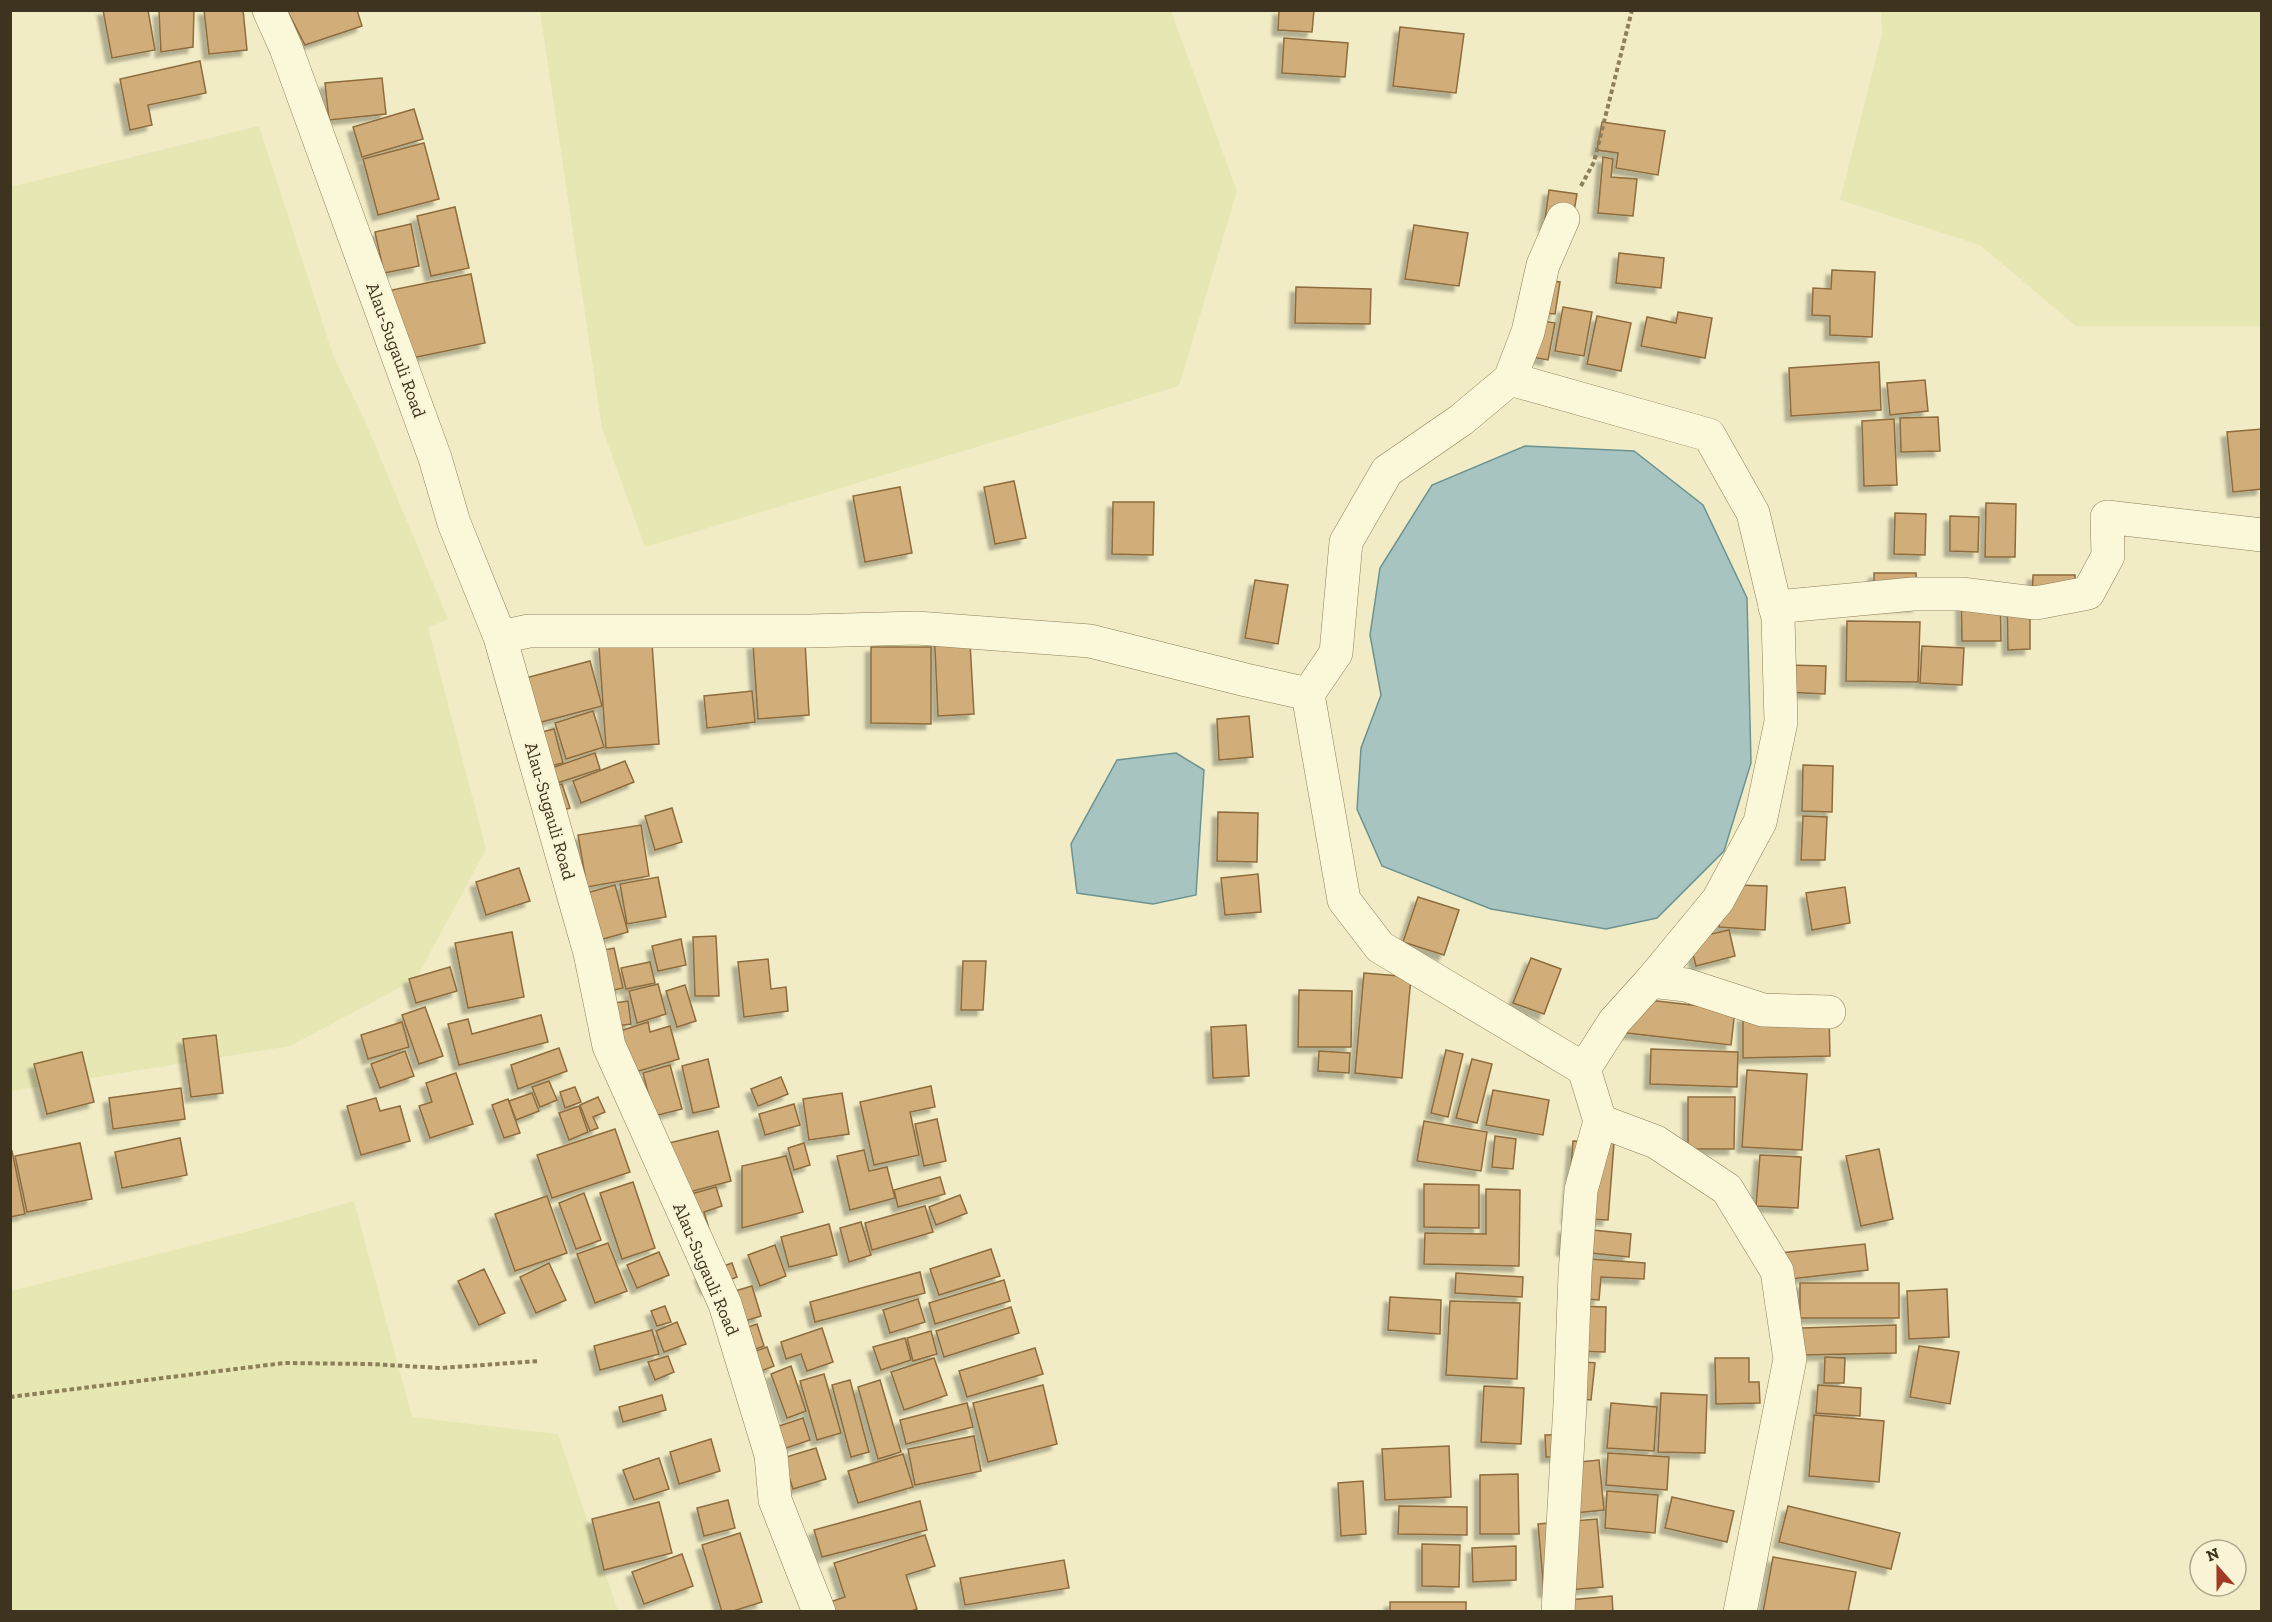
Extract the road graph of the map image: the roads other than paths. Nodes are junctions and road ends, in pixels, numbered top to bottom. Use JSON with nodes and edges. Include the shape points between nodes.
{"nodes":[{"id":1,"x":269,"y":10,"type":"edge"},
{"id":2,"x":1563,"y":219,"type":"road end"},
{"id":3,"x":1510,"y":379,"type":"junction"},
{"id":4,"x":2262,"y":536,"type":"edge"},
{"id":5,"x":1775,"y":607,"type":"junction"},
{"id":6,"x":500,"y":637,"type":"junction"},
{"id":7,"x":1308,"y":694,"type":"junction"},
{"id":8,"x":1651,"y":981,"type":"junction"},
{"id":9,"x":1829,"y":1012,"type":"dead end"},
{"id":10,"x":1584,"y":1069,"type":"junction"},
{"id":11,"x":1600,"y":1121,"type":"junction"},
{"id":12,"x":819,"y":1611,"type":"edge"},
{"id":13,"x":1558,"y":1611,"type":"edge"},
{"id":14,"x":1740,"y":1611,"type":"edge"}],
"edges":[{"from":1,"to":6,"type":"street","name":"Alau-Sugauli Road","via":[[435,458],[454,523]]},
{"from":2,"to":3,"type":"street","via":[[1543,265],[1528,332]]},
{"from":3,"to":5,"type":"street","via":[[1709,435],[1753,513]]},
{"from":3,"to":7,"type":"street","via":[[1461,420],[1387,471],[1346,542],[1336,653]]},
{"from":4,"to":5,"type":"street","via":[[2107,516],[2108,556],[2088,593],[2036,603],[1961,594],[1912,594]]},
{"from":5,"to":8,"type":"street","via":[[1782,722],[1760,822],[1718,900]]},
{"from":6,"to":7,"type":"street","via":[[529,631],[917,628],[1090,641]]},
{"from":6,"to":12,"type":"street","name":"Alau-Sugauli Road","via":[[590,952],[609,1046],[725,1304],[771,1455],[775,1500]]},
{"from":7,"to":10,"type":"street","via":[[1344,900],[1351,910],[1380,947]]},
{"from":8,"to":9,"type":"street","via":[[1686,985],[1762,1010]]},
{"from":8,"to":10,"type":"street","via":[[1614,1022]]},
{"from":10,"to":11,"type":"street"},
{"from":11,"to":13,"type":"street","via":[[1581,1190]]},
{"from":11,"to":14,"type":"street","via":[[1656,1142],[1727,1189],[1777,1272],[1790,1359]]}]}
